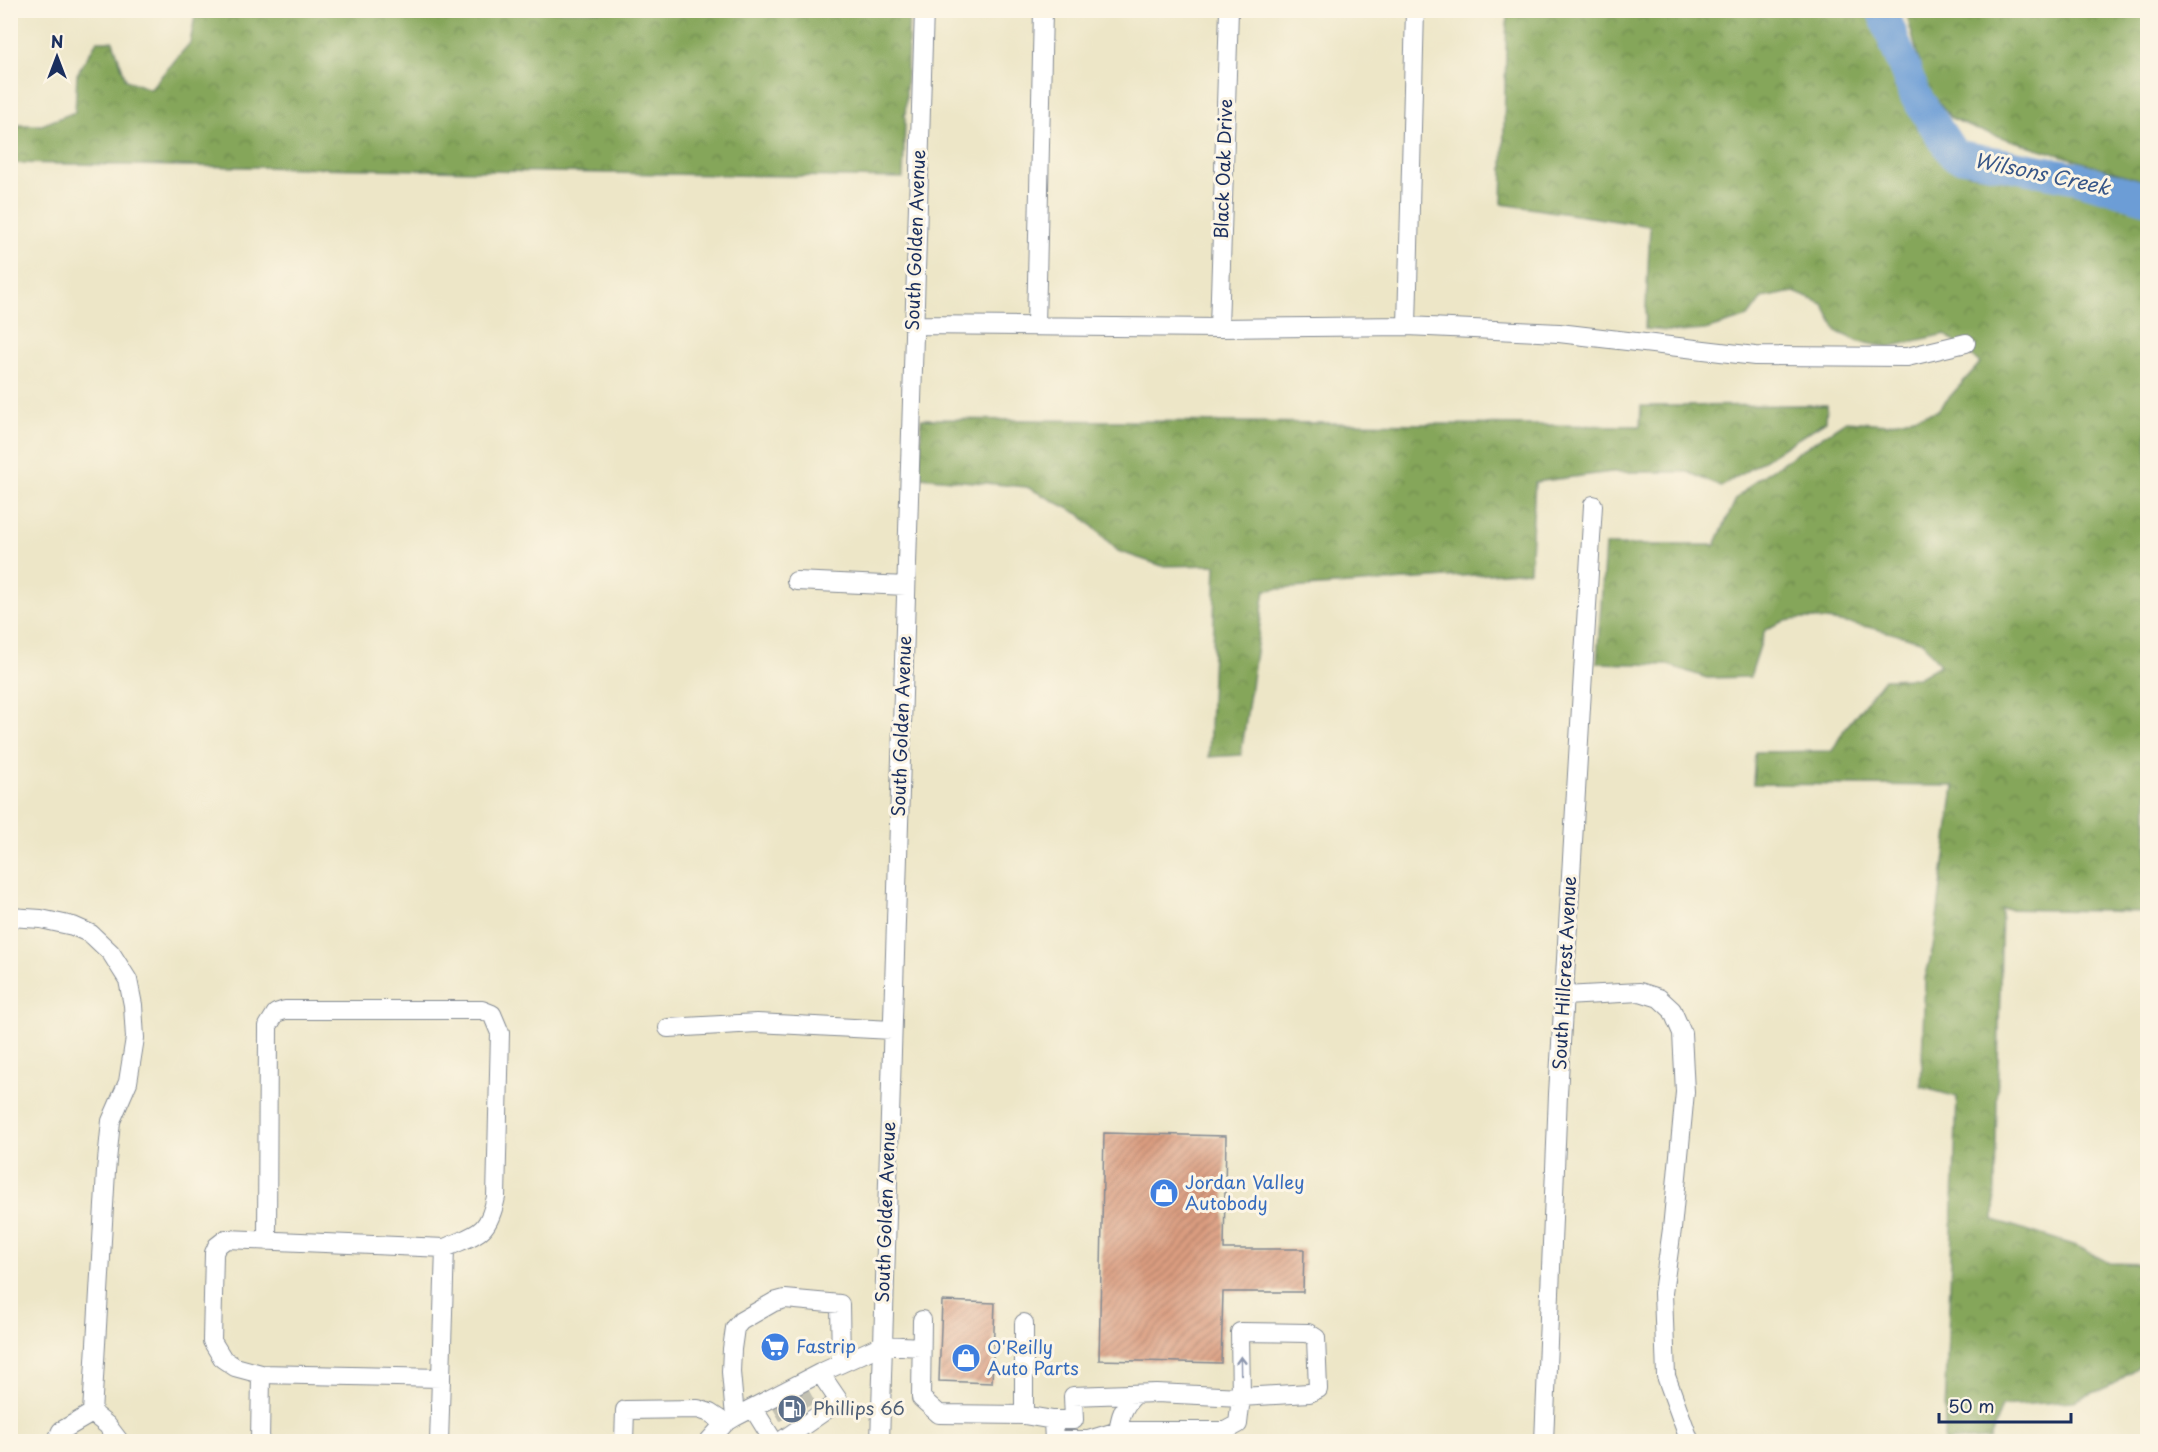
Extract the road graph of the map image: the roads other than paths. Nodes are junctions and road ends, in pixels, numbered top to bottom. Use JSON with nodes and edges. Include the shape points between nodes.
{"nodes":[{"id":1,"x":924,"y":10,"type":"edge"},
{"id":2,"x":1043,"y":10,"type":"edge"},
{"id":3,"x":1229,"y":10,"type":"edge"},
{"id":4,"x":1415,"y":10,"type":"edge"},
{"id":5,"x":913,"y":325,"type":"junction"},
{"id":6,"x":1036,"y":326,"type":"junction"},
{"id":7,"x":1407,"y":326,"type":"junction"},
{"id":8,"x":1219,"y":328,"type":"junction"},
{"id":9,"x":1966,"y":343,"type":"dead end"},
{"id":10,"x":1593,"y":505,"type":"dead end"},
{"id":11,"x":796,"y":581,"type":"dead end"},
{"id":12,"x":906,"y":586,"type":"junction"},
{"id":13,"x":10,"y":917,"type":"edge"},
{"id":14,"x":1564,"y":996,"type":"junction"},
{"id":15,"x":668,"y":1028,"type":"dead end"},
{"id":16,"x":892,"y":1030,"type":"junction"},
{"id":17,"x":267,"y":1241,"type":"junction"},
{"id":18,"x":445,"y":1248,"type":"junction"},
{"id":19,"x":922,"y":1320,"type":"dead end"},
{"id":20,"x":1024,"y":1323,"type":"dead end"},
{"id":21,"x":882,"y":1345,"type":"junction"},
{"id":22,"x":921,"y":1347,"type":"junction"},
{"id":23,"x":841,"y":1363,"type":"junction"},
{"id":24,"x":820,"y":1372,"type":"junction"},
{"id":25,"x":261,"y":1374,"type":"junction"},
{"id":26,"x":441,"y":1378,"type":"junction"},
{"id":27,"x":1135,"y":1395,"type":"junction"},
{"id":28,"x":1241,"y":1397,"type":"junction"},
{"id":29,"x":753,"y":1408,"type":"junction"},
{"id":30,"x":92,"y":1413,"type":"junction"},
{"id":31,"x":1024,"y":1415,"type":"junction"},
{"id":32,"x":730,"y":1420,"type":"junction"},
{"id":33,"x":1053,"y":1420,"type":"junction"},
{"id":34,"x":1118,"y":1436,"type":"edge"},
{"id":35,"x":1054,"y":1441,"type":"edge"},
{"id":36,"x":56,"y":1442,"type":"edge"},
{"id":37,"x":120,"y":1442,"type":"edge"},
{"id":38,"x":260,"y":1442,"type":"edge"},
{"id":39,"x":439,"y":1442,"type":"edge"},
{"id":40,"x":624,"y":1442,"type":"edge"},
{"id":41,"x":708,"y":1442,"type":"edge"},
{"id":42,"x":774,"y":1442,"type":"edge"},
{"id":43,"x":780,"y":1442,"type":"edge"},
{"id":44,"x":880,"y":1442,"type":"edge"},
{"id":45,"x":1544,"y":1442,"type":"edge"},
{"id":46,"x":1690,"y":1442,"type":"edge"}],
"edges":[{"from":1,"to":5,"type":"street","name":"South Golden Avenue"},
{"from":2,"to":6,"type":"street"},
{"from":3,"to":8,"type":"street","name":"Black Oak Drive"},
{"from":4,"to":7,"type":"street"},
{"from":5,"to":6,"type":"street"},
{"from":5,"to":12,"type":"street","name":"South Golden Avenue"},
{"from":6,"to":8,"type":"street"},
{"from":7,"to":8,"type":"street"},
{"from":7,"to":9,"type":"street","via":[[1559,333],[1755,356],[1907,357]]},
{"from":10,"to":14,"type":"street","name":"South Hillcrest Avenue"},
{"from":11,"to":12,"type":"street"},
{"from":12,"to":16,"type":"street","name":"South Golden Avenue"},
{"from":13,"to":30,"type":"street","via":[[73,926],[90,934],[111,953],[128,980],[133,1005],[135,1038],[128,1082],[111,1121]]},
{"from":14,"to":45,"type":"street","name":"South Hillcrest Avenue"},
{"from":14,"to":46,"type":"street","via":[[1640,992],[1659,998],[1672,1010],[1682,1033],[1685,1092],[1663,1293],[1666,1376]]},
{"from":15,"to":16,"type":"street","via":[[756,1023]]},
{"from":16,"to":21,"type":"street","name":"South Golden Avenue"},
{"from":17,"to":18,"type":"street"},
{"from":17,"to":18,"type":"street","via":[[267,1026],[276,1013],[482,1010],[492,1014],[500,1033],[496,1197],[492,1216],[481,1232]]},
{"from":17,"to":25,"type":"street","via":[[226,1239],[217,1246],[211,1315],[212,1341],[224,1359],[234,1367]]},
{"from":18,"to":26,"type":"street"},
{"from":19,"to":22,"type":"street"},
{"from":20,"to":31,"type":"street"},
{"from":21,"to":22,"type":"street"},
{"from":21,"to":23,"type":"street"},
{"from":21,"to":44,"type":"street","name":"South Golden Avenue"},
{"from":22,"to":31,"type":"street","via":[[921,1398],[939,1414]]},
{"from":23,"to":24,"type":"street"},
{"from":23,"to":32,"type":"street","via":[[840,1304],[785,1299],[774,1302],[735,1328]]},
{"from":24,"to":29,"type":"street","via":[[778,1399]]},
{"from":24,"to":43,"type":"street","via":[[839,1401],[794,1426]]},
{"from":25,"to":26,"type":"street"},
{"from":25,"to":38,"type":"street"},
{"from":26,"to":39,"type":"street"},
{"from":27,"to":28,"type":"street"},
{"from":27,"to":33,"type":"street","via":[[1073,1396],[1074,1420]]},
{"from":27,"to":34,"type":"street","via":[[1126,1402]]},
{"from":28,"to":28,"type":"street","one_way":true,"via":[[1240,1332],[1308,1332],[1316,1338],[1318,1389],[1309,1394]]},
{"from":28,"to":34,"type":"street","via":[[1238,1424],[1225,1431]]},
{"from":29,"to":32,"type":"street"},
{"from":29,"to":42,"type":"street"},
{"from":30,"to":36,"type":"street","via":[[61,1431]]},
{"from":30,"to":37,"type":"street","via":[[108,1425]]},
{"from":31,"to":33,"type":"street"},
{"from":32,"to":40,"type":"street","via":[[698,1409],[625,1410]]},
{"from":32,"to":41,"type":"street"},
{"from":33,"to":35,"type":"street"},
{"from":34,"to":35,"type":"street"}]}
